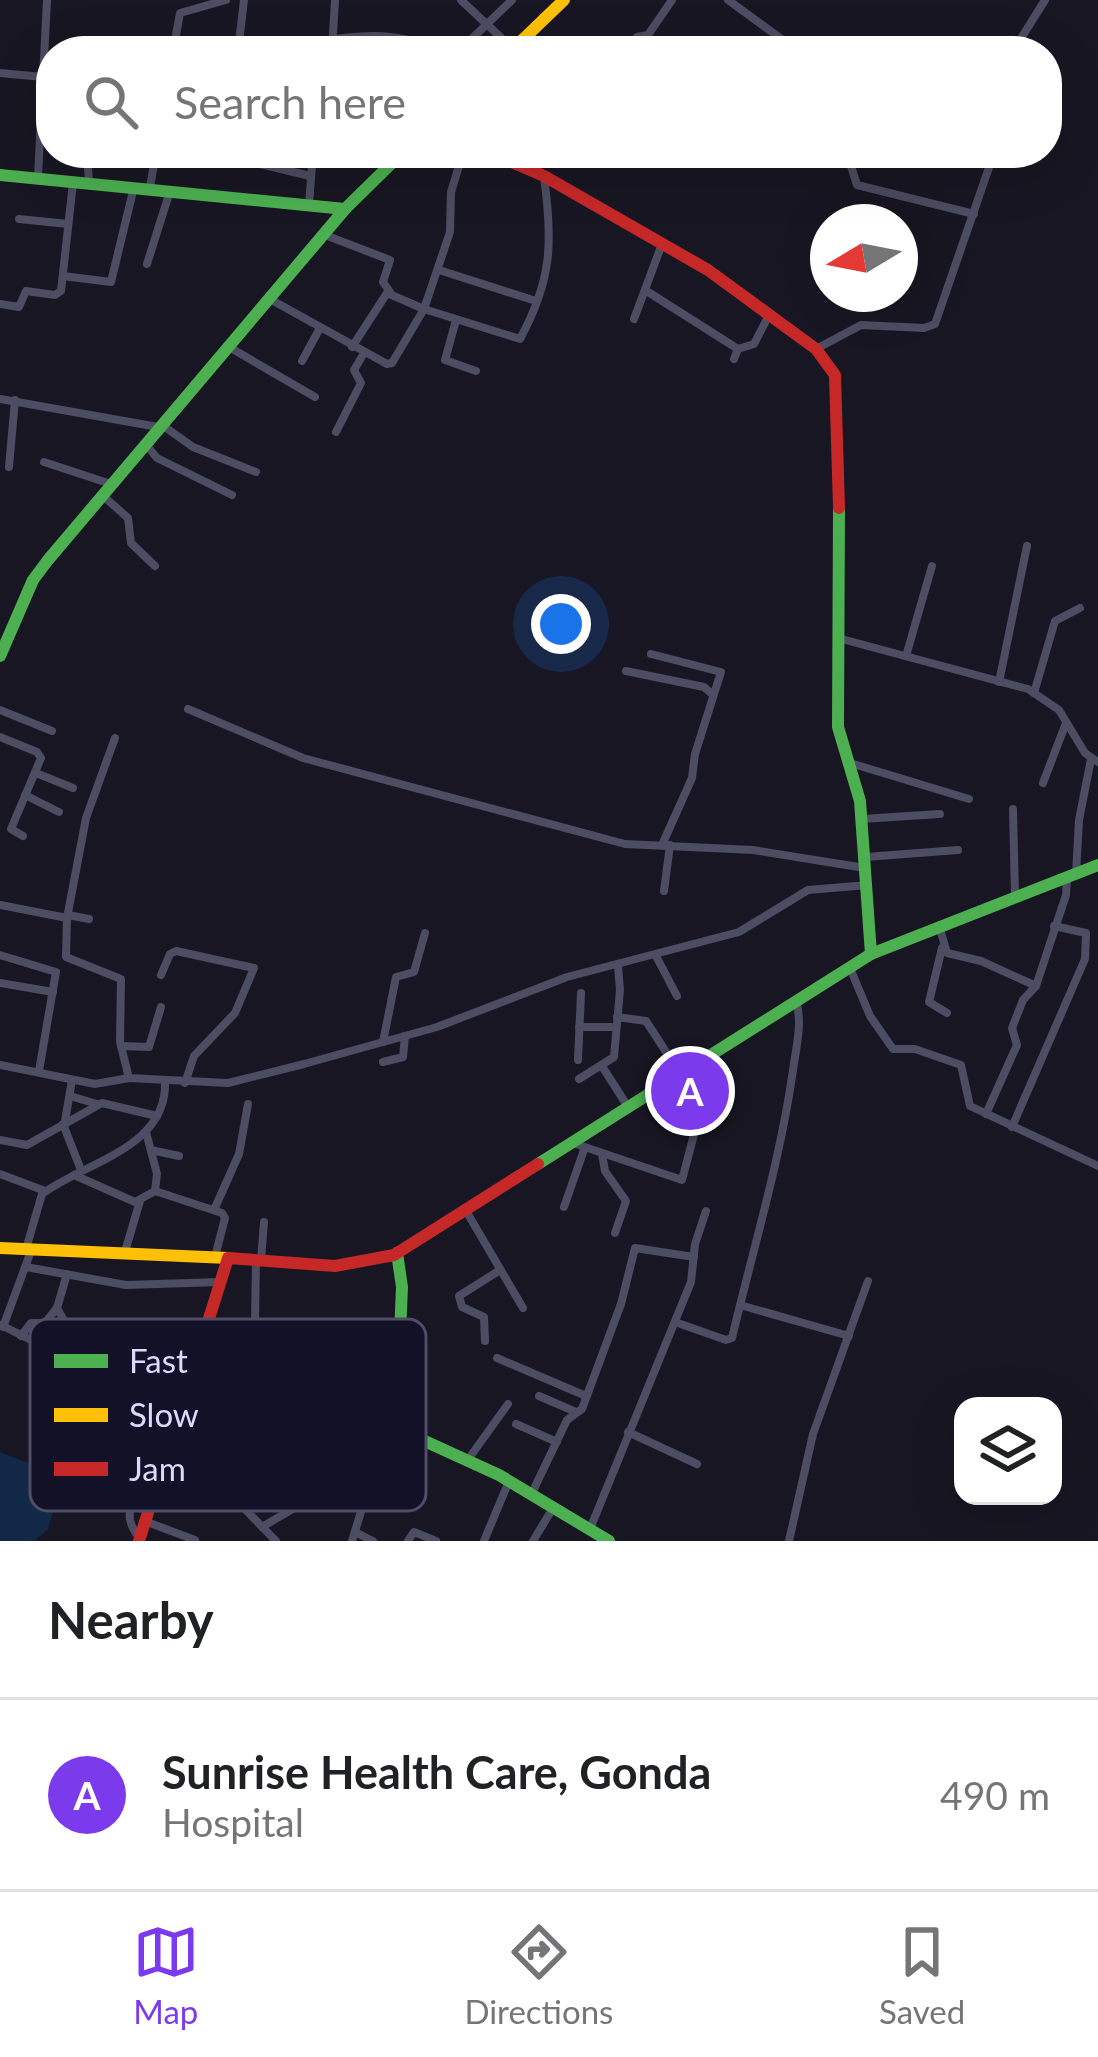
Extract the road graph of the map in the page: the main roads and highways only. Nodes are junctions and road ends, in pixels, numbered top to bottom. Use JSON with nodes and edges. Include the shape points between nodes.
{"nodes":[{"id":1,"x":564,"y":0,"type":"edge"},
{"id":2,"x":527,"y":36,"type":"edge"},
{"id":3,"x":387,"y":168,"type":"edge"},
{"id":4,"x":526,"y":168,"type":"edge"},
{"id":5,"x":0,"y":175,"type":"edge"},
{"id":6,"x":345,"y":209,"type":"junction"},
{"id":7,"x":0,"y":656,"type":"edge"},
{"id":8,"x":1098,"y":865,"type":"edge"},
{"id":9,"x":871,"y":954,"type":"junction"},
{"id":10,"x":0,"y":1248,"type":"edge"},
{"id":11,"x":398,"y":1253,"type":"junction"},
{"id":12,"x":222,"y":1258,"type":"junction"},
{"id":13,"x":209,"y":1319,"type":"edge"},
{"id":14,"x":400,"y":1319,"type":"edge"},
{"id":15,"x":426,"y":1441,"type":"edge"},
{"id":16,"x":151,"y":1511,"type":"edge"},
{"id":17,"x":597,"y":1537,"type":"edge"},
{"id":18,"x":140,"y":1540,"type":"edge"}],
"edges":[{"from":1,"to":2,"type":"main road"},
{"from":3,"to":6,"type":"main road"},
{"from":4,"to":9,"type":"main road","via":[[770,313],[836,375],[838,727],[862,819]]},
{"from":5,"to":6,"type":"main road"},
{"from":6,"to":7,"type":"main road","via":[[33,580]]},
{"from":8,"to":9,"type":"main road"},
{"from":9,"to":11,"type":"main road"},
{"from":10,"to":12,"type":"main road"},
{"from":11,"to":12,"type":"main road","via":[[335,1266]]},
{"from":11,"to":14,"type":"main road"},
{"from":12,"to":13,"type":"main road"},
{"from":15,"to":17,"type":"main road"},
{"from":16,"to":18,"type":"main road"}]}
